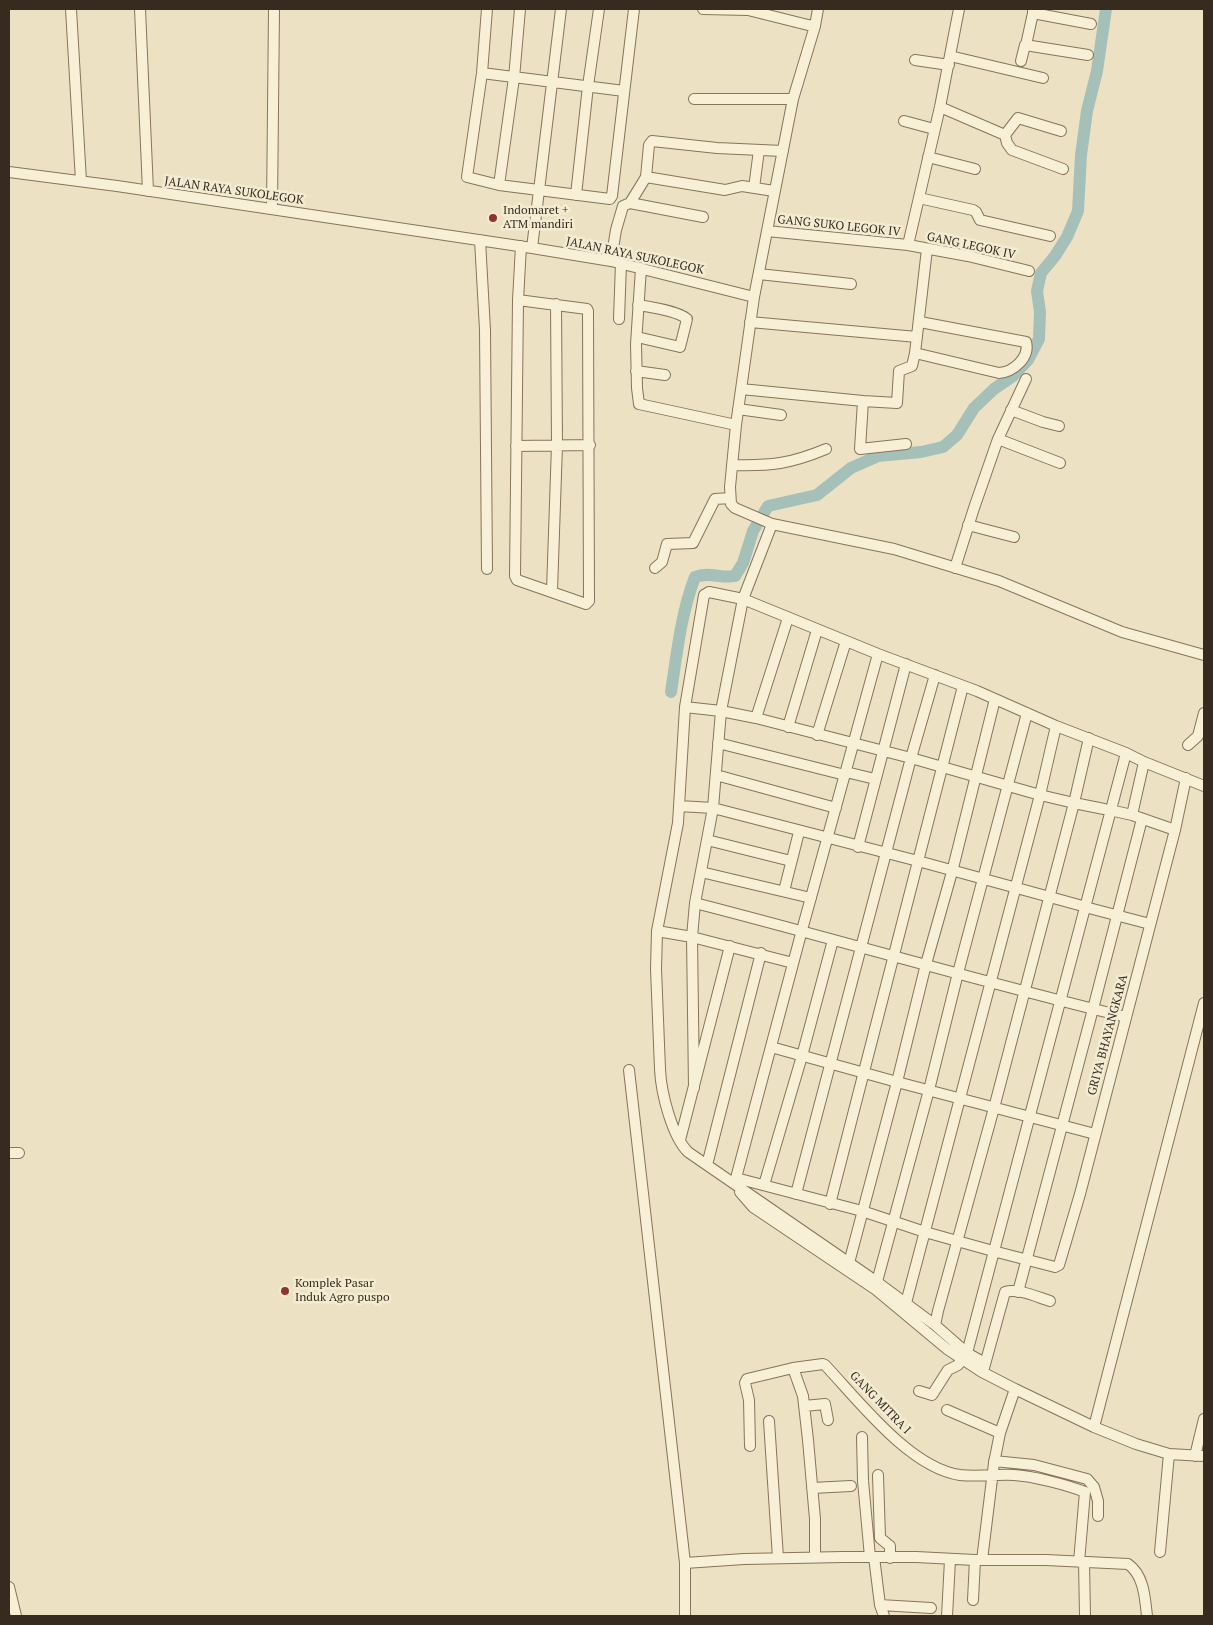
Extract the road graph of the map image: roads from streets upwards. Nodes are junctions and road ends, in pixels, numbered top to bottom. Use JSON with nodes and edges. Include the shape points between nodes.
{"nodes":[{"id":1,"x":71,"y":9,"type":"edge"},
{"id":2,"x":140,"y":9,"type":"edge"},
{"id":3,"x":274,"y":9,"type":"edge"},
{"id":4,"x":487,"y":9,"type":"edge"},
{"id":5,"x":520,"y":9,"type":"edge"},
{"id":6,"x":561,"y":9,"type":"edge"},
{"id":7,"x":599,"y":9,"type":"edge"},
{"id":8,"x":634,"y":9,"type":"edge"},
{"id":9,"x":703,"y":9,"type":"edge"},
{"id":10,"x":818,"y":9,"type":"edge"},
{"id":11,"x":959,"y":9,"type":"edge"},
{"id":12,"x":1033,"y":11,"type":"edge"},
{"id":13,"x":1091,"y":24,"type":"dead end"},
{"id":14,"x":815,"y":26,"type":"junction"},
{"id":15,"x":1026,"y":45,"type":"junction"},
{"id":16,"x":1088,"y":55,"type":"dead end"},
{"id":17,"x":915,"y":60,"type":"dead end"},
{"id":18,"x":949,"y":60,"type":"junction"},
{"id":19,"x":1021,"y":61,"type":"dead end"},
{"id":20,"x":482,"y":73,"type":"junction"},
{"id":21,"x":514,"y":78,"type":"junction"},
{"id":22,"x":1043,"y":78,"type":"dead end"},
{"id":23,"x":552,"y":83,"type":"junction"},
{"id":24,"x":588,"y":86,"type":"junction"},
{"id":25,"x":624,"y":91,"type":"junction"},
{"id":26,"x":694,"y":99,"type":"dead end"},
{"id":27,"x":793,"y":99,"type":"junction"},
{"id":28,"x":940,"y":107,"type":"junction"},
{"id":29,"x":904,"y":121,"type":"dead end"},
{"id":30,"x":934,"y":129,"type":"junction"},
{"id":31,"x":1061,"y":131,"type":"dead end"},
{"id":32,"x":1005,"y":135,"type":"junction"},
{"id":33,"x":759,"y":150,"type":"junction"},
{"id":34,"x":783,"y":151,"type":"junction"},
{"id":35,"x":928,"y":157,"type":"junction"},
{"id":36,"x":975,"y":169,"type":"dead end"},
{"id":37,"x":1063,"y":169,"type":"dead end"},
{"id":38,"x":9,"y":172,"type":"edge"},
{"id":39,"x":646,"y":177,"type":"junction"},
{"id":40,"x":81,"y":181,"type":"junction"},
{"id":41,"x":499,"y":185,"type":"junction"},
{"id":42,"x":754,"y":188,"type":"junction"},
{"id":43,"x":148,"y":191,"type":"junction"},
{"id":44,"x":539,"y":191,"type":"junction"},
{"id":45,"x":774,"y":191,"type":"junction"},
{"id":46,"x":576,"y":195,"type":"junction"},
{"id":47,"x":919,"y":198,"type":"junction"},
{"id":48,"x":630,"y":203,"type":"junction"},
{"id":49,"x":272,"y":209,"type":"junction"},
{"id":50,"x":703,"y":217,"type":"dead end"},
{"id":51,"x":767,"y":231,"type":"junction"},
{"id":52,"x":1050,"y":236,"type":"dead end"},
{"id":53,"x":480,"y":240,"type":"junction"},
{"id":54,"x":908,"y":245,"type":"junction"},
{"id":55,"x":526,"y":247,"type":"junction"},
{"id":56,"x":927,"y":250,"type":"junction"},
{"id":57,"x":616,"y":262,"type":"junction"},
{"id":58,"x":641,"y":268,"type":"junction"},
{"id":59,"x":1029,"y":271,"type":"dead end"},
{"id":60,"x":759,"y":274,"type":"junction"},
{"id":61,"x":850,"y":284,"type":"dead end"},
{"id":62,"x":754,"y":297,"type":"junction"},
{"id":63,"x":518,"y":300,"type":"junction"},
{"id":64,"x":556,"y":304,"type":"junction"},
{"id":65,"x":638,"y":305,"type":"junction"},
{"id":66,"x":619,"y":319,"type":"dead end"},
{"id":67,"x":750,"y":322,"type":"junction"},
{"id":68,"x":920,"y":322,"type":"junction"},
{"id":69,"x":637,"y":337,"type":"junction"},
{"id":70,"x":917,"y":337,"type":"junction"},
{"id":71,"x":915,"y":353,"type":"junction"},
{"id":72,"x":636,"y":371,"type":"junction"},
{"id":73,"x":665,"y":375,"type":"dead end"},
{"id":74,"x":1026,"y":379,"type":"dead end"},
{"id":75,"x":741,"y":389,"type":"junction"},
{"id":76,"x":863,"y":401,"type":"junction"},
{"id":77,"x":738,"y":409,"type":"junction"},
{"id":78,"x":1011,"y":410,"type":"junction"},
{"id":79,"x":782,"y":415,"type":"dead end"},
{"id":80,"x":736,"y":426,"type":"junction"},
{"id":81,"x":1059,"y":426,"type":"dead end"},
{"id":82,"x":998,"y":439,"type":"junction"},
{"id":83,"x":906,"y":444,"type":"dead end"},
{"id":84,"x":557,"y":445,"type":"junction"},
{"id":85,"x":590,"y":445,"type":"junction"},
{"id":86,"x":516,"y":446,"type":"junction"},
{"id":87,"x":826,"y":449,"type":"dead end"},
{"id":88,"x":1060,"y":463,"type":"dead end"},
{"id":89,"x":732,"y":465,"type":"junction"},
{"id":90,"x":730,"y":498,"type":"junction"},
{"id":91,"x":768,"y":522,"type":"junction"},
{"id":92,"x":968,"y":525,"type":"junction"},
{"id":93,"x":1014,"y":537,"type":"dead end"},
{"id":94,"x":655,"y":568,"type":"dead end"},
{"id":95,"x":955,"y":568,"type":"junction"},
{"id":96,"x":487,"y":569,"type":"dead end"},
{"id":97,"x":552,"y":592,"type":"junction"},
{"id":98,"x":743,"y":599,"type":"junction"},
{"id":99,"x":788,"y":618,"type":"junction"},
{"id":100,"x":817,"y":630,"type":"junction"},
{"id":101,"x":846,"y":641,"type":"junction"},
{"id":102,"x":878,"y":654,"type":"junction"},
{"id":103,"x":1204,"y":654,"type":"edge"},
{"id":104,"x":906,"y":664,"type":"junction"},
{"id":105,"x":935,"y":675,"type":"junction"},
{"id":106,"x":963,"y":686,"type":"junction"},
{"id":107,"x":995,"y":699,"type":"junction"},
{"id":108,"x":685,"y":707,"type":"junction"},
{"id":109,"x":721,"y":711,"type":"junction"},
{"id":110,"x":1027,"y":713,"type":"junction"},
{"id":111,"x":1204,"y":713,"type":"edge"},
{"id":112,"x":756,"y":718,"type":"junction"},
{"id":113,"x":1056,"y":726,"type":"junction"},
{"id":114,"x":788,"y":727,"type":"junction"},
{"id":115,"x":817,"y":735,"type":"junction"},
{"id":116,"x":1089,"y":738,"type":"junction"},
{"id":117,"x":718,"y":743,"type":"junction"},
{"id":118,"x":854,"y":744,"type":"junction"},
{"id":119,"x":1188,"y":745,"type":"dead end"},
{"id":120,"x":883,"y":751,"type":"junction"},
{"id":121,"x":1123,"y":751,"type":"junction"},
{"id":122,"x":911,"y":758,"type":"junction"},
{"id":123,"x":1144,"y":762,"type":"junction"},
{"id":124,"x":944,"y":767,"type":"junction"},
{"id":125,"x":846,"y":773,"type":"junction"},
{"id":126,"x":716,"y":775,"type":"junction"},
{"id":127,"x":976,"y":776,"type":"junction"},
{"id":128,"x":1186,"y":778,"type":"junction"},
{"id":129,"x":875,"y":779,"type":"junction"},
{"id":130,"x":1008,"y":786,"type":"junction"},
{"id":131,"x":1204,"y":786,"type":"edge"},
{"id":132,"x":1040,"y":795,"type":"junction"},
{"id":133,"x":1074,"y":804,"type":"junction"},
{"id":134,"x":679,"y":806,"type":"junction"},
{"id":135,"x":713,"y":808,"type":"junction"},
{"id":136,"x":836,"y":808,"type":"junction"},
{"id":137,"x":1107,"y":809,"type":"junction"},
{"id":138,"x":1132,"y":815,"type":"junction"},
{"id":139,"x":1142,"y":819,"type":"junction"},
{"id":140,"x":1175,"y":830,"type":"junction"},
{"id":141,"x":799,"y":832,"type":"junction"},
{"id":142,"x":828,"y":838,"type":"junction"},
{"id":143,"x":707,"y":840,"type":"junction"},
{"id":144,"x":858,"y":847,"type":"junction"},
{"id":145,"x":887,"y":854,"type":"junction"},
{"id":146,"x":791,"y":861,"type":"junction"},
{"id":147,"x":918,"y":861,"type":"junction"},
{"id":148,"x":701,"y":872,"type":"junction"},
{"id":149,"x":952,"y":872,"type":"junction"},
{"id":150,"x":983,"y":880,"type":"junction"},
{"id":151,"x":1015,"y":889,"type":"junction"},
{"id":152,"x":784,"y":891,"type":"junction"},
{"id":153,"x":1048,"y":897,"type":"junction"},
{"id":154,"x":811,"y":898,"type":"junction"},
{"id":155,"x":695,"y":903,"type":"junction"},
{"id":156,"x":1082,"y":906,"type":"junction"},
{"id":157,"x":1117,"y":916,"type":"junction"},
{"id":158,"x":1150,"y":924,"type":"junction"},
{"id":159,"x":802,"y":930,"type":"junction"},
{"id":160,"x":657,"y":931,"type":"junction"},
{"id":161,"x":692,"y":937,"type":"junction"},
{"id":162,"x":833,"y":940,"type":"junction"},
{"id":163,"x":730,"y":946,"type":"junction"},
{"id":164,"x":861,"y":947,"type":"junction"},
{"id":165,"x":761,"y":953,"type":"junction"},
{"id":166,"x":894,"y":957,"type":"junction"},
{"id":167,"x":793,"y":963,"type":"junction"},
{"id":168,"x":926,"y":964,"type":"junction"},
{"id":169,"x":958,"y":973,"type":"junction"},
{"id":170,"x":991,"y":984,"type":"junction"},
{"id":171,"x":1024,"y":992,"type":"junction"},
{"id":172,"x":1057,"y":1000,"type":"junction"},
{"id":173,"x":1204,"y":1003,"type":"edge"},
{"id":174,"x":1093,"y":1010,"type":"junction"},
{"id":175,"x":1126,"y":1017,"type":"junction"},
{"id":176,"x":771,"y":1046,"type":"junction"},
{"id":177,"x":802,"y":1056,"type":"junction"},
{"id":178,"x":832,"y":1064,"type":"junction"},
{"id":179,"x":629,"y":1070,"type":"dead end"},
{"id":180,"x":865,"y":1073,"type":"junction"},
{"id":181,"x":897,"y":1082,"type":"junction"},
{"id":182,"x":694,"y":1088,"type":"junction"},
{"id":183,"x":929,"y":1090,"type":"junction"},
{"id":184,"x":960,"y":1099,"type":"junction"},
{"id":185,"x":994,"y":1108,"type":"junction"},
{"id":186,"x":1027,"y":1116,"type":"junction"},
{"id":187,"x":1062,"y":1125,"type":"junction"},
{"id":188,"x":1095,"y":1134,"type":"junction"},
{"id":189,"x":680,"y":1140,"type":"junction"},
{"id":190,"x":708,"y":1165,"type":"junction"},
{"id":191,"x":733,"y":1182,"type":"junction"},
{"id":192,"x":764,"y":1185,"type":"junction"},
{"id":193,"x":796,"y":1194,"type":"junction"},
{"id":194,"x":830,"y":1204,"type":"junction"},
{"id":195,"x":862,"y":1212,"type":"junction"},
{"id":196,"x":894,"y":1221,"type":"junction"},
{"id":197,"x":925,"y":1232,"type":"junction"},
{"id":198,"x":958,"y":1242,"type":"junction"},
{"id":199,"x":990,"y":1250,"type":"junction"},
{"id":200,"x":1027,"y":1260,"type":"junction"},
{"id":201,"x":849,"y":1263,"type":"junction"},
{"id":202,"x":876,"y":1285,"type":"junction"},
{"id":203,"x":1018,"y":1292,"type":"junction"},
{"id":204,"x":1050,"y":1301,"type":"dead end"},
{"id":205,"x":906,"y":1303,"type":"junction"},
{"id":206,"x":935,"y":1325,"type":"junction"},
{"id":207,"x":964,"y":1354,"type":"junction"},
{"id":208,"x":793,"y":1368,"type":"junction"},
{"id":209,"x":984,"y":1368,"type":"junction"},
{"id":210,"x":1015,"y":1389,"type":"junction"},
{"id":211,"x":918,"y":1391,"type":"dead end"},
{"id":212,"x":804,"y":1406,"type":"junction"},
{"id":213,"x":947,"y":1410,"type":"dead end"},
{"id":214,"x":1204,"y":1419,"type":"edge"},
{"id":215,"x":828,"y":1420,"type":"dead end"},
{"id":216,"x":769,"y":1421,"type":"dead end"},
{"id":217,"x":1094,"y":1427,"type":"junction"},
{"id":218,"x":1000,"y":1433,"type":"junction"},
{"id":219,"x":862,"y":1437,"type":"dead end"},
{"id":220,"x":750,"y":1446,"type":"dead end"},
{"id":221,"x":1168,"y":1454,"type":"junction"},
{"id":222,"x":1200,"y":1456,"type":"edge"},
{"id":223,"x":994,"y":1462,"type":"junction"},
{"id":224,"x":878,"y":1475,"type":"dead end"},
{"id":225,"x":992,"y":1475,"type":"junction"},
{"id":226,"x":852,"y":1486,"type":"dead end"},
{"id":227,"x":812,"y":1488,"type":"junction"},
{"id":228,"x":1098,"y":1516,"type":"dead end"},
{"id":229,"x":1160,"y":1552,"type":"dead end"},
{"id":230,"x":815,"y":1557,"type":"junction"},
{"id":231,"x":872,"y":1557,"type":"junction"},
{"id":232,"x":778,"y":1558,"type":"junction"},
{"id":233,"x":890,"y":1558,"type":"junction"},
{"id":234,"x":950,"y":1560,"type":"junction"},
{"id":235,"x":978,"y":1560,"type":"junction"},
{"id":236,"x":1082,"y":1562,"type":"junction"},
{"id":237,"x":684,"y":1563,"type":"junction"},
{"id":238,"x":9,"y":1587,"type":"edge"},
{"id":239,"x":973,"y":1600,"type":"dead end"},
{"id":240,"x":880,"y":1605,"type":"junction"},
{"id":241,"x":931,"y":1608,"type":"dead end"},
{"id":242,"x":16,"y":1616,"type":"edge"},
{"id":243,"x":685,"y":1616,"type":"edge"},
{"id":244,"x":884,"y":1616,"type":"edge"},
{"id":245,"x":947,"y":1616,"type":"edge"},
{"id":246,"x":1085,"y":1616,"type":"edge"},
{"id":247,"x":1147,"y":1616,"type":"edge"}],
"edges":[{"from":1,"to":40,"type":"street"},
{"from":2,"to":43,"type":"street"},
{"from":3,"to":49,"type":"street"},
{"from":4,"to":20,"type":"street"},
{"from":5,"to":21,"type":"street"},
{"from":6,"to":23,"type":"street"},
{"from":7,"to":24,"type":"street"},
{"from":8,"to":25,"type":"street"},
{"from":9,"to":14,"type":"street","via":[[748,10]]},
{"from":10,"to":14,"type":"street"},
{"from":11,"to":18,"type":"street"},
{"from":12,"to":13,"type":"street"},
{"from":12,"to":15,"type":"street"},
{"from":14,"to":27,"type":"street"},
{"from":15,"to":16,"type":"street"},
{"from":15,"to":19,"type":"street"},
{"from":17,"to":18,"type":"street"},
{"from":18,"to":22,"type":"street"},
{"from":18,"to":28,"type":"street"},
{"from":20,"to":21,"type":"street"},
{"from":20,"to":41,"type":"street","via":[[466,175]]},
{"from":21,"to":23,"type":"street"},
{"from":21,"to":41,"type":"street"},
{"from":23,"to":24,"type":"street"},
{"from":23,"to":44,"type":"street"},
{"from":24,"to":25,"type":"street"},
{"from":24,"to":46,"type":"street"},
{"from":25,"to":46,"type":"street","via":[[612,196],[610,199]]},
{"from":26,"to":27,"type":"street"},
{"from":27,"to":34,"type":"street"},
{"from":28,"to":30,"type":"street"},
{"from":28,"to":32,"type":"street"},
{"from":29,"to":30,"type":"street"},
{"from":30,"to":35,"type":"street"},
{"from":31,"to":32,"type":"street","via":[[1018,118]]},
{"from":32,"to":37,"type":"street","via":[[1012,150]]},
{"from":33,"to":34,"type":"street"},
{"from":33,"to":39,"type":"street","via":[[654,140],[649,145]]},
{"from":33,"to":42,"type":"street"},
{"from":34,"to":45,"type":"street"},
{"from":35,"to":36,"type":"street"},
{"from":35,"to":47,"type":"street"},
{"from":38,"to":40,"type":"street","name":"JALAN RAYA SUKOLEGOK"},
{"from":39,"to":42,"type":"street","via":[[725,190],[742,186]]},
{"from":39,"to":48,"type":"street"},
{"from":40,"to":43,"type":"street","name":"JALAN RAYA SUKOLEGOK"},
{"from":41,"to":44,"type":"street"},
{"from":42,"to":45,"type":"street"},
{"from":43,"to":49,"type":"street","name":"JALAN RAYA SUKOLEGOK"},
{"from":44,"to":46,"type":"street"},
{"from":44,"to":55,"type":"street"},
{"from":45,"to":51,"type":"street"},
{"from":47,"to":52,"type":"street","via":[[973,210],[980,220]]},
{"from":47,"to":54,"type":"street"},
{"from":48,"to":50,"type":"street"},
{"from":48,"to":57,"type":"street","via":[[623,206],[620,213]]},
{"from":49,"to":53,"type":"street","name":"JALAN RAYA SUKOLEGOK"},
{"from":51,"to":54,"type":"street","name":"GANG SUKO LEGOK IV"},
{"from":51,"to":60,"type":"street"},
{"from":53,"to":55,"type":"street","name":"JALAN RAYA SUKOLEGOK"},
{"from":53,"to":96,"type":"street","via":[[486,330]]},
{"from":54,"to":56,"type":"street","name":"GANG LEGOK IV"},
{"from":55,"to":57,"type":"street","name":"JALAN RAYA SUKOLEGOK"},
{"from":55,"to":63,"type":"street"},
{"from":56,"to":59,"type":"street","name":"GANG LEGOK IV"},
{"from":56,"to":68,"type":"street"},
{"from":57,"to":58,"type":"street","name":"JALAN RAYA SUKOLEGOK"},
{"from":57,"to":66,"type":"street"},
{"from":58,"to":62,"type":"street","name":"JALAN RAYA SUKOLEGOK"},
{"from":58,"to":65,"type":"street"},
{"from":60,"to":61,"type":"street"},
{"from":60,"to":62,"type":"street"},
{"from":62,"to":67,"type":"street"},
{"from":63,"to":64,"type":"street"},
{"from":63,"to":86,"type":"street"},
{"from":64,"to":84,"type":"street"},
{"from":64,"to":85,"type":"street","via":[[588,311]]},
{"from":65,"to":69,"type":"street"},
{"from":65,"to":69,"type":"street","via":[[687,319],[680,347]]},
{"from":67,"to":70,"type":"street"},
{"from":67,"to":75,"type":"street"},
{"from":68,"to":70,"type":"street"},
{"from":68,"to":71,"type":"street","via":[[1026,342],[1027,347],[1020,362],[1011,370],[999,373]]},
{"from":69,"to":72,"type":"street"},
{"from":70,"to":71,"type":"street"},
{"from":71,"to":76,"type":"street","via":[[912,366],[898,372],[897,403]]},
{"from":72,"to":73,"type":"street"},
{"from":72,"to":80,"type":"street","via":[[640,406]]},
{"from":74,"to":78,"type":"street"},
{"from":75,"to":76,"type":"street"},
{"from":75,"to":77,"type":"street"},
{"from":76,"to":83,"type":"street","via":[[860,449]]},
{"from":77,"to":79,"type":"street"},
{"from":77,"to":80,"type":"street"},
{"from":78,"to":81,"type":"street"},
{"from":78,"to":82,"type":"street"},
{"from":80,"to":89,"type":"street"},
{"from":82,"to":88,"type":"street"},
{"from":82,"to":92,"type":"street"},
{"from":84,"to":85,"type":"street"},
{"from":84,"to":86,"type":"street"},
{"from":84,"to":97,"type":"street"},
{"from":85,"to":97,"type":"street","via":[[589,602],[586,604]]},
{"from":86,"to":97,"type":"street","via":[[515,576]]},
{"from":87,"to":89,"type":"street","via":[[773,465]]},
{"from":89,"to":90,"type":"street"},
{"from":90,"to":91,"type":"street","via":[[735,508]]},
{"from":90,"to":94,"type":"street","via":[[715,499],[693,543],[667,544],[662,562]]},
{"from":91,"to":95,"type":"street","via":[[894,549]]},
{"from":91,"to":98,"type":"street"},
{"from":92,"to":93,"type":"street"},
{"from":92,"to":95,"type":"street"},
{"from":95,"to":103,"type":"street","via":[[999,581],[1122,632]]},
{"from":98,"to":99,"type":"street"},
{"from":98,"to":108,"type":"street","via":[[705,593]]},
{"from":98,"to":109,"type":"street"},
{"from":99,"to":100,"type":"street"},
{"from":99,"to":112,"type":"street"},
{"from":100,"to":101,"type":"street"},
{"from":100,"to":114,"type":"street"},
{"from":101,"to":102,"type":"street"},
{"from":101,"to":115,"type":"street"},
{"from":102,"to":104,"type":"street"},
{"from":102,"to":118,"type":"street"},
{"from":104,"to":105,"type":"street"},
{"from":104,"to":120,"type":"street"},
{"from":105,"to":106,"type":"street"},
{"from":105,"to":122,"type":"street"},
{"from":106,"to":107,"type":"street"},
{"from":106,"to":124,"type":"street"},
{"from":107,"to":110,"type":"street"},
{"from":107,"to":127,"type":"street"},
{"from":108,"to":109,"type":"street"},
{"from":108,"to":134,"type":"street"},
{"from":109,"to":112,"type":"street"},
{"from":109,"to":117,"type":"street"},
{"from":110,"to":113,"type":"street"},
{"from":110,"to":130,"type":"street"},
{"from":111,"to":119,"type":"street","via":[[1198,736]]},
{"from":112,"to":114,"type":"street"},
{"from":113,"to":116,"type":"street"},
{"from":113,"to":132,"type":"street"},
{"from":114,"to":115,"type":"street"},
{"from":115,"to":118,"type":"street"},
{"from":116,"to":121,"type":"street"},
{"from":116,"to":133,"type":"street"},
{"from":117,"to":125,"type":"street"},
{"from":117,"to":126,"type":"street"},
{"from":118,"to":120,"type":"street"},
{"from":118,"to":125,"type":"street"},
{"from":120,"to":122,"type":"street"},
{"from":120,"to":129,"type":"street"},
{"from":121,"to":123,"type":"street"},
{"from":121,"to":137,"type":"street"},
{"from":122,"to":124,"type":"street"},
{"from":122,"to":145,"type":"street"},
{"from":123,"to":128,"type":"street"},
{"from":123,"to":138,"type":"street"},
{"from":124,"to":127,"type":"street"},
{"from":124,"to":147,"type":"street"},
{"from":125,"to":129,"type":"street"},
{"from":125,"to":136,"type":"street"},
{"from":126,"to":135,"type":"street"},
{"from":126,"to":136,"type":"street"},
{"from":127,"to":130,"type":"street"},
{"from":127,"to":149,"type":"street"},
{"from":128,"to":131,"type":"street"},
{"from":128,"to":140,"type":"street","name":"GRIYA BHAYANGKARA"},
{"from":129,"to":144,"type":"street"},
{"from":130,"to":132,"type":"street"},
{"from":130,"to":150,"type":"street"},
{"from":132,"to":133,"type":"street"},
{"from":132,"to":151,"type":"street"},
{"from":133,"to":137,"type":"street"},
{"from":133,"to":153,"type":"street"},
{"from":134,"to":135,"type":"street"},
{"from":134,"to":160,"type":"street"},
{"from":135,"to":141,"type":"street"},
{"from":135,"to":143,"type":"street"},
{"from":136,"to":142,"type":"street"},
{"from":137,"to":138,"type":"street"},
{"from":137,"to":156,"type":"street"},
{"from":138,"to":139,"type":"street"},
{"from":139,"to":140,"type":"street"},
{"from":139,"to":157,"type":"street","name":"GRIYA BHAYANGKARA"},
{"from":140,"to":158,"type":"street","name":"GRIYA BHAYANGKARA"},
{"from":141,"to":142,"type":"street"},
{"from":141,"to":146,"type":"street"},
{"from":142,"to":144,"type":"street"},
{"from":142,"to":154,"type":"street"},
{"from":143,"to":146,"type":"street"},
{"from":143,"to":148,"type":"street"},
{"from":144,"to":145,"type":"street"},
{"from":145,"to":147,"type":"street"},
{"from":145,"to":164,"type":"street"},
{"from":146,"to":152,"type":"street"},
{"from":147,"to":149,"type":"street"},
{"from":147,"to":166,"type":"street"},
{"from":148,"to":152,"type":"street"},
{"from":148,"to":155,"type":"street"},
{"from":149,"to":150,"type":"street"},
{"from":149,"to":168,"type":"street"},
{"from":150,"to":151,"type":"street"},
{"from":150,"to":169,"type":"street"},
{"from":151,"to":153,"type":"street"},
{"from":151,"to":170,"type":"street"},
{"from":152,"to":154,"type":"street"},
{"from":153,"to":156,"type":"street"},
{"from":153,"to":171,"type":"street"},
{"from":154,"to":159,"type":"street"},
{"from":155,"to":159,"type":"street"},
{"from":155,"to":161,"type":"street"},
{"from":156,"to":157,"type":"street"},
{"from":156,"to":172,"type":"street"},
{"from":157,"to":158,"type":"street"},
{"from":157,"to":174,"type":"street","name":"GRIYA BHAYANGKARA"},
{"from":158,"to":175,"type":"street","name":"GRIYA BHAYANGKARA"},
{"from":159,"to":162,"type":"street"},
{"from":159,"to":167,"type":"street"},
{"from":160,"to":161,"type":"street"},
{"from":160,"to":189,"type":"street","via":[[661,1086]]},
{"from":161,"to":163,"type":"street"},
{"from":161,"to":182,"type":"street"},
{"from":162,"to":164,"type":"street"},
{"from":162,"to":177,"type":"street"},
{"from":163,"to":165,"type":"street"},
{"from":163,"to":182,"type":"street"},
{"from":164,"to":166,"type":"street"},
{"from":164,"to":178,"type":"street"},
{"from":165,"to":167,"type":"street"},
{"from":165,"to":190,"type":"street"},
{"from":166,"to":168,"type":"street"},
{"from":166,"to":180,"type":"street"},
{"from":167,"to":176,"type":"street"},
{"from":168,"to":169,"type":"street"},
{"from":168,"to":181,"type":"street"},
{"from":169,"to":170,"type":"street"},
{"from":169,"to":183,"type":"street"},
{"from":170,"to":171,"type":"street"},
{"from":170,"to":184,"type":"street"},
{"from":171,"to":172,"type":"street"},
{"from":171,"to":185,"type":"street"},
{"from":172,"to":174,"type":"street"},
{"from":172,"to":186,"type":"street"},
{"from":173,"to":217,"type":"street"},
{"from":174,"to":175,"type":"street"},
{"from":174,"to":187,"type":"street","name":"GRIYA BHAYANGKARA"},
{"from":175,"to":188,"type":"street","name":"GRIYA BHAYANGKARA"},
{"from":176,"to":177,"type":"street"},
{"from":176,"to":191,"type":"street"},
{"from":177,"to":178,"type":"street"},
{"from":177,"to":192,"type":"street"},
{"from":178,"to":180,"type":"street"},
{"from":178,"to":193,"type":"street"},
{"from":179,"to":237,"type":"street"},
{"from":180,"to":181,"type":"street"},
{"from":180,"to":194,"type":"street"},
{"from":181,"to":183,"type":"street"},
{"from":181,"to":195,"type":"street"},
{"from":182,"to":189,"type":"street"},
{"from":183,"to":184,"type":"street"},
{"from":183,"to":196,"type":"street"},
{"from":184,"to":185,"type":"street"},
{"from":184,"to":197,"type":"street"},
{"from":185,"to":186,"type":"street"},
{"from":185,"to":198,"type":"street"},
{"from":186,"to":187,"type":"street"},
{"from":186,"to":199,"type":"street"},
{"from":187,"to":188,"type":"street"},
{"from":187,"to":200,"type":"street","name":"GRIYA BHAYANGKARA"},
{"from":188,"to":200,"type":"street","name":"GRIYA BHAYANGKARA","via":[[1061,1263],[1055,1266]]},
{"from":189,"to":190,"type":"street","via":[[688,1152]]},
{"from":190,"to":191,"type":"street"},
{"from":191,"to":192,"type":"street"},
{"from":191,"to":201,"type":"street"},
{"from":191,"to":202,"type":"street","via":[[753,1207]]},
{"from":192,"to":193,"type":"street"},
{"from":193,"to":194,"type":"street"},
{"from":194,"to":195,"type":"street"},
{"from":195,"to":196,"type":"street"},
{"from":195,"to":201,"type":"street"},
{"from":196,"to":197,"type":"street"},
{"from":196,"to":202,"type":"street"},
{"from":197,"to":198,"type":"street"},
{"from":197,"to":205,"type":"street"},
{"from":198,"to":199,"type":"street"},
{"from":198,"to":206,"type":"street"},
{"from":199,"to":200,"type":"street"},
{"from":199,"to":207,"type":"street"},
{"from":200,"to":203,"type":"street","name":"GRIYA BHAYANGKARA"},
{"from":201,"to":202,"type":"street"},
{"from":202,"to":205,"type":"street"},
{"from":202,"to":207,"type":"street"},
{"from":203,"to":204,"type":"street"},
{"from":203,"to":209,"type":"street","via":[[1008,1290],[1004,1294]]},
{"from":205,"to":206,"type":"street"},
{"from":206,"to":207,"type":"street"},
{"from":207,"to":209,"type":"street"},
{"from":207,"to":211,"type":"street","via":[[948,1370],[932,1395]]},
{"from":208,"to":212,"type":"street"},
{"from":208,"to":220,"type":"street","via":[[749,1378],[745,1382],[749,1400]]},
{"from":208,"to":225,"type":"street","name":"GANG MITRA I","via":[[826,1365],[892,1436],[933,1465],[959,1474]]},
{"from":209,"to":210,"type":"street"},
{"from":210,"to":217,"type":"street"},
{"from":210,"to":218,"type":"street"},
{"from":212,"to":215,"type":"street","via":[[825,1404]]},
{"from":212,"to":227,"type":"street"},
{"from":213,"to":218,"type":"street"},
{"from":214,"to":222,"type":"street"},
{"from":216,"to":232,"type":"street"},
{"from":217,"to":221,"type":"street"},
{"from":218,"to":223,"type":"street"},
{"from":219,"to":231,"type":"street"},
{"from":221,"to":222,"type":"street"},
{"from":221,"to":229,"type":"street"},
{"from":223,"to":225,"type":"street"},
{"from":223,"to":228,"type":"street","via":[[1034,1465],[1087,1479],[1094,1487]]},
{"from":224,"to":233,"type":"street","via":[[880,1538],[890,1546]]},
{"from":225,"to":235,"type":"street"},
{"from":225,"to":236,"type":"street","name":"GANG MITRA I","via":[[1029,1477],[1085,1492]]},
{"from":226,"to":227,"type":"street"},
{"from":227,"to":230,"type":"street"},
{"from":230,"to":231,"type":"street"},
{"from":230,"to":232,"type":"street"},
{"from":231,"to":233,"type":"street"},
{"from":231,"to":240,"type":"street"},
{"from":232,"to":237,"type":"street"},
{"from":233,"to":234,"type":"street"},
{"from":234,"to":235,"type":"street"},
{"from":234,"to":245,"type":"street"},
{"from":235,"to":236,"type":"street"},
{"from":235,"to":239,"type":"street"},
{"from":236,"to":246,"type":"street"},
{"from":236,"to":247,"type":"street","via":[[1128,1564],[1134,1568],[1141,1579]]},
{"from":237,"to":243,"type":"street"},
{"from":238,"to":242,"type":"street"},
{"from":240,"to":241,"type":"street"},
{"from":240,"to":244,"type":"street"}]}
